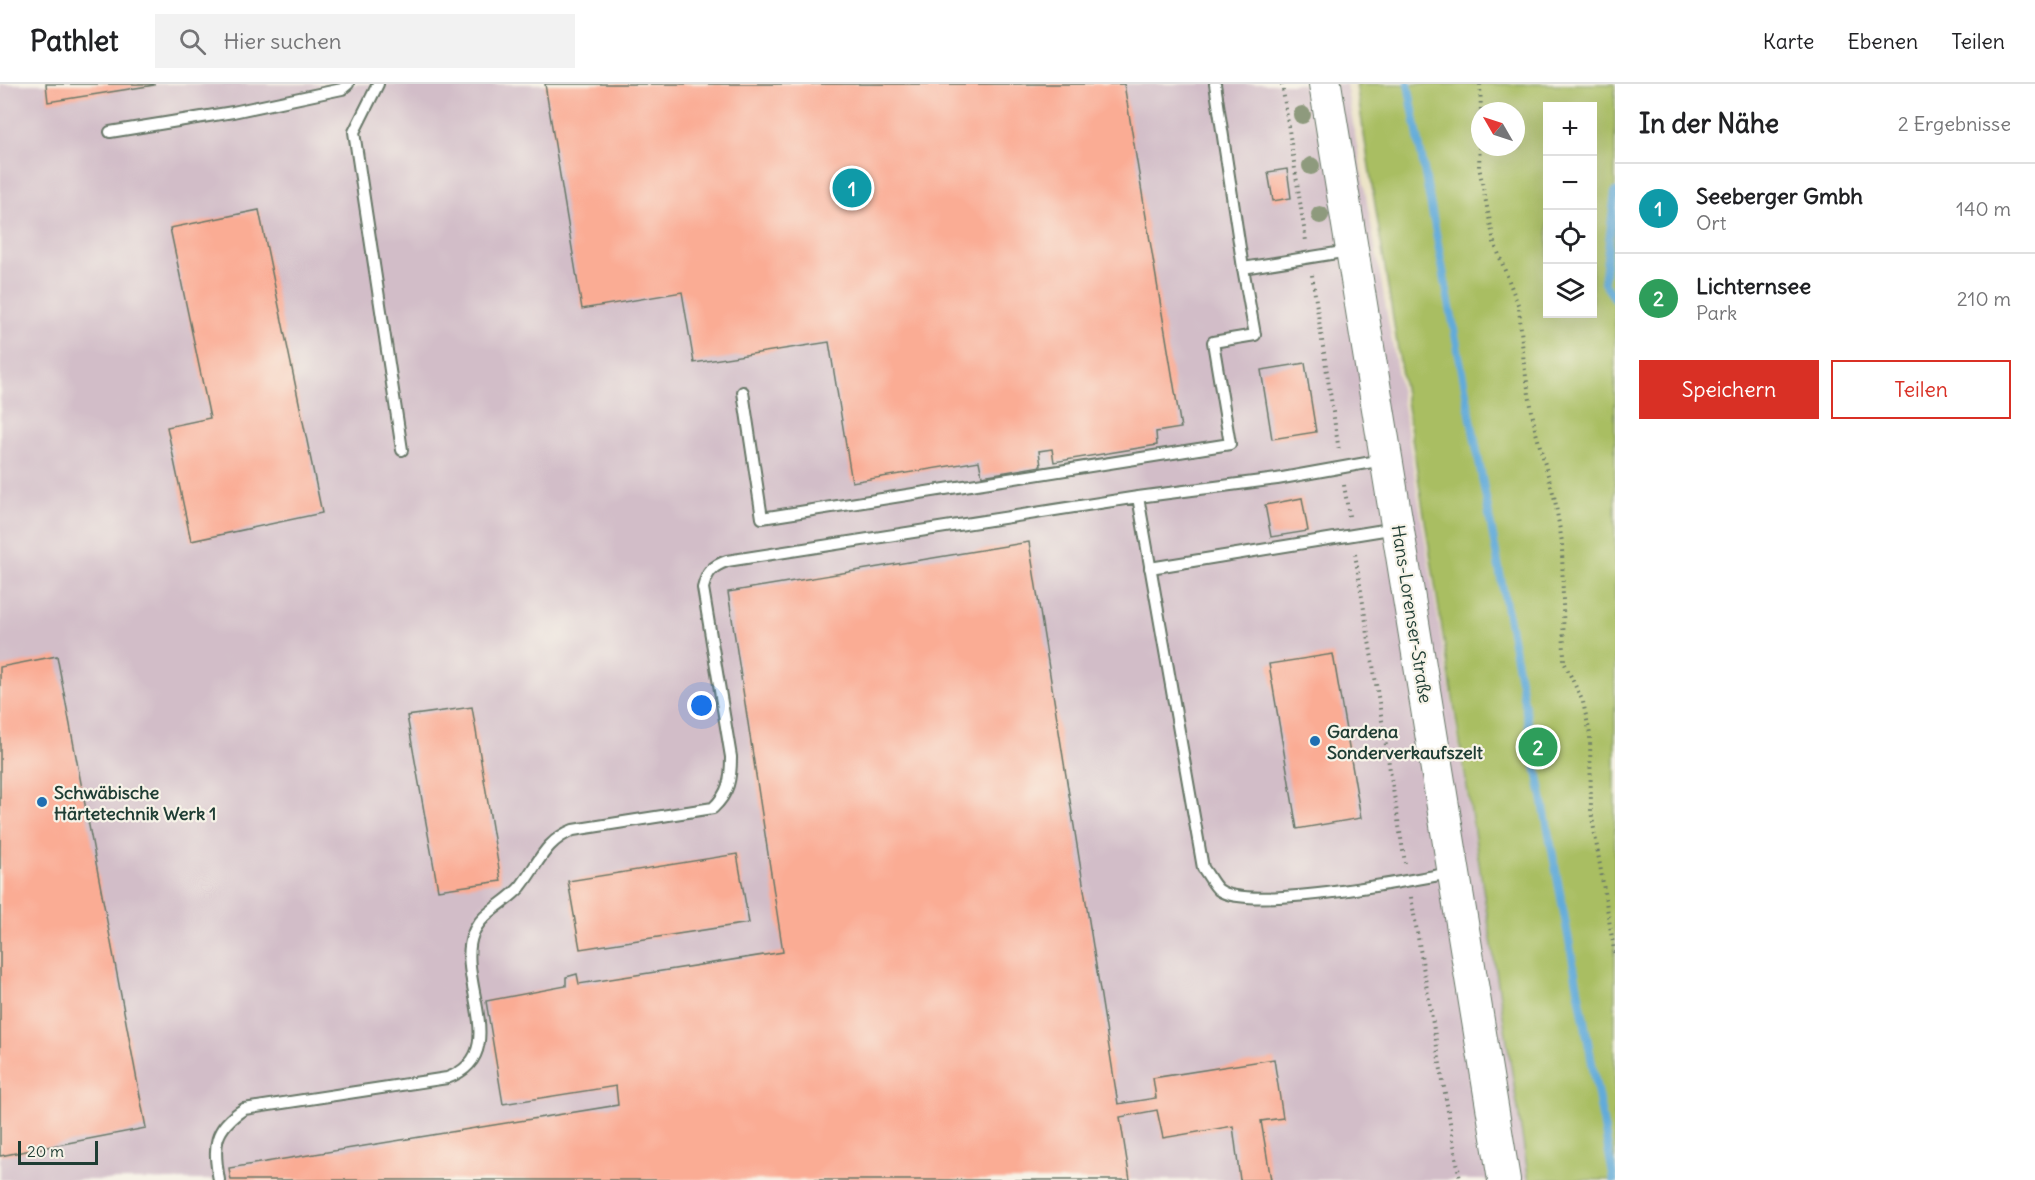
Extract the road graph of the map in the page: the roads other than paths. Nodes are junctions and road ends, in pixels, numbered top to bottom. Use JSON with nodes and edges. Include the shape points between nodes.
{"nodes":[{"id":1,"x":348,"y":84,"type":"edge"},
{"id":2,"x":378,"y":84,"type":"edge"},
{"id":3,"x":1215,"y":84,"type":"edge"},
{"id":4,"x":1325,"y":84,"type":"edge"},
{"id":5,"x":110,"y":132,"type":"dead end"},
{"id":6,"x":1352,"y":250,"type":"junction"},
{"id":7,"x":1243,"y":268,"type":"junction"},
{"id":8,"x":743,"y":392,"type":"dead end"},
{"id":9,"x":402,"y":450,"type":"dead end"},
{"id":10,"x":1387,"y":459,"type":"junction"},
{"id":11,"x":1138,"y":497,"type":"junction"},
{"id":12,"x":1398,"y":527,"type":"junction"},
{"id":13,"x":1150,"y":568,"type":"junction"},
{"id":14,"x":1454,"y":872,"type":"junction"},
{"id":15,"x":219,"y":1180,"type":"edge"},
{"id":16,"x":1504,"y":1180,"type":"edge"}],
"edges":[{"from":1,"to":5,"type":"lane","via":[[342,89],[233,112]]},
{"from":2,"to":9,"type":"lane","via":[[354,132]]},
{"from":3,"to":7,"type":"lane"},
{"from":4,"to":6,"type":"street","name":"Hans-Lorenser-Straße"},
{"from":6,"to":7,"type":"lane"},
{"from":6,"to":10,"type":"street","name":"Hans-Lorenser-Straße"},
{"from":7,"to":8,"type":"lane","via":[[1255,335],[1213,342],[1230,444],[762,518]]},
{"from":10,"to":11,"type":"lane"},
{"from":10,"to":12,"type":"street","name":"Hans-Lorenser-Straße"},
{"from":11,"to":13,"type":"lane"},
{"from":11,"to":15,"type":"lane","via":[[738,559],[714,566],[706,575],[703,588],[731,756],[731,778],[725,796],[713,808],[573,830],[558,836],[520,887],[482,919],[472,934],[478,1046],[462,1073],[244,1109],[219,1131],[215,1156]]},
{"from":12,"to":13,"type":"lane"},
{"from":12,"to":14,"type":"street","name":"Hans-Lorenser-Straße"},
{"from":13,"to":14,"type":"lane","via":[[1203,868],[1220,891],[1258,899]]},
{"from":14,"to":16,"type":"street","name":"Hans-Lorenser-Straße"}]}
